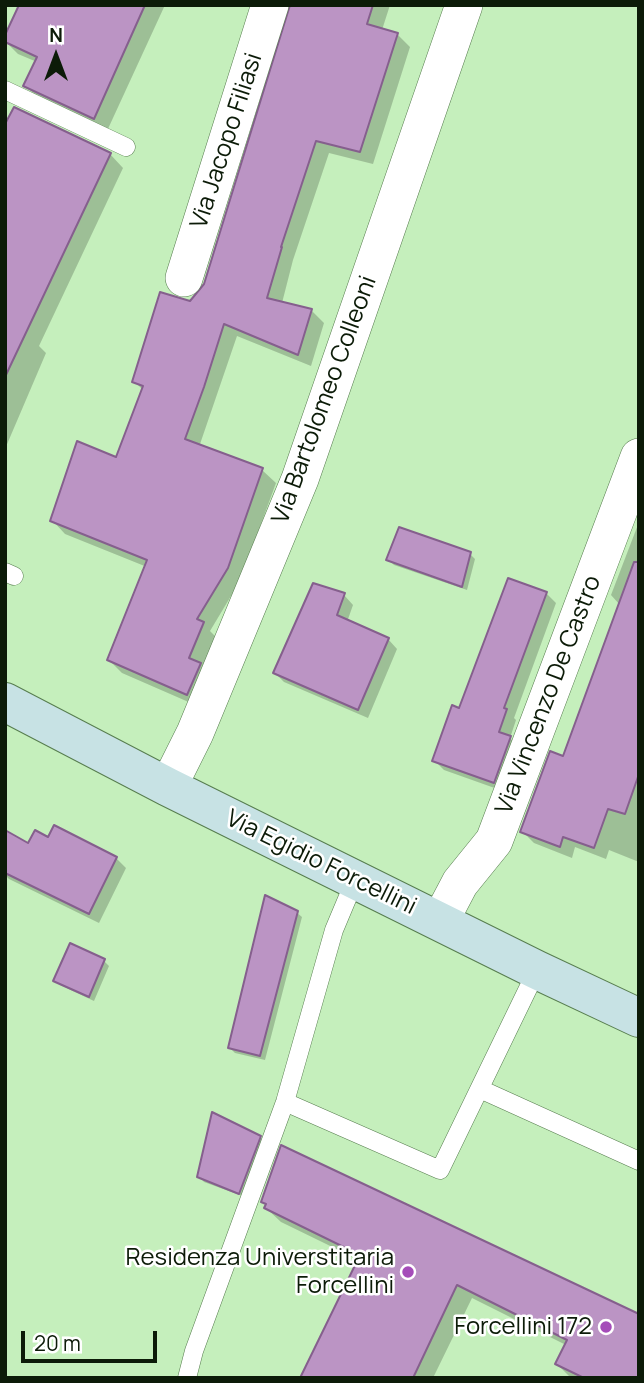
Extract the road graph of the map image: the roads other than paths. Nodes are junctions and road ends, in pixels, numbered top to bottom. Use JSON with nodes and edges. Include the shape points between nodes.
{"nodes":[{"id":1,"x":270,"y":5,"type":"edge"},
{"id":2,"x":464,"y":5,"type":"edge"},
{"id":3,"x":5,"y":90,"type":"edge"},
{"id":4,"x":127,"y":147,"type":"dead end"},
{"id":5,"x":184,"y":278,"type":"dead end"},
{"id":6,"x":639,"y":457,"type":"edge"},
{"id":7,"x":5,"y":702,"type":"edge"},
{"id":8,"x":168,"y":788,"type":"junction"},
{"id":9,"x":355,"y":880,"type":"junction"},
{"id":10,"x":440,"y":921,"type":"junction"},
{"id":11,"x":537,"y":970,"type":"junction"},
{"id":12,"x":639,"y":1018,"type":"edge"},
{"id":13,"x":480,"y":1089,"type":"junction"},
{"id":14,"x":285,"y":1102,"type":"junction"},
{"id":15,"x":639,"y":1161,"type":"edge"},
{"id":16,"x":188,"y":1372,"type":"edge"},
{"id":17,"x":172,"y":1378,"type":"edge"}],
"edges":[{"from":1,"to":5,"type":"street","name":"Via Jacopo Filiasi"},
{"from":2,"to":8,"type":"street","name":"Via Bartolomeo Colleoni","via":[[300,479]]},
{"from":3,"to":4,"type":"lane"},
{"from":6,"to":10,"type":"street","name":"Via Vincenzo De Castro","via":[[494,841],[460,883]]},
{"from":7,"to":8,"type":"street","name":"Via Egidio Forcellini"},
{"from":8,"to":9,"type":"street","name":"Via Egidio Forcellini"},
{"from":9,"to":10,"type":"street","name":"Via Egidio Forcellini"},
{"from":9,"to":14,"type":"lane","via":[[334,930]]},
{"from":10,"to":11,"type":"street","name":"Via Egidio Forcellini"},
{"from":11,"to":12,"type":"street","name":"Via Egidio Forcellini"},
{"from":11,"to":13,"type":"lane"},
{"from":13,"to":14,"type":"lane","via":[[440,1170]]},
{"from":13,"to":15,"type":"lane"},
{"from":14,"to":16,"type":"lane"},
{"from":16,"to":17,"type":"lane"}]}
